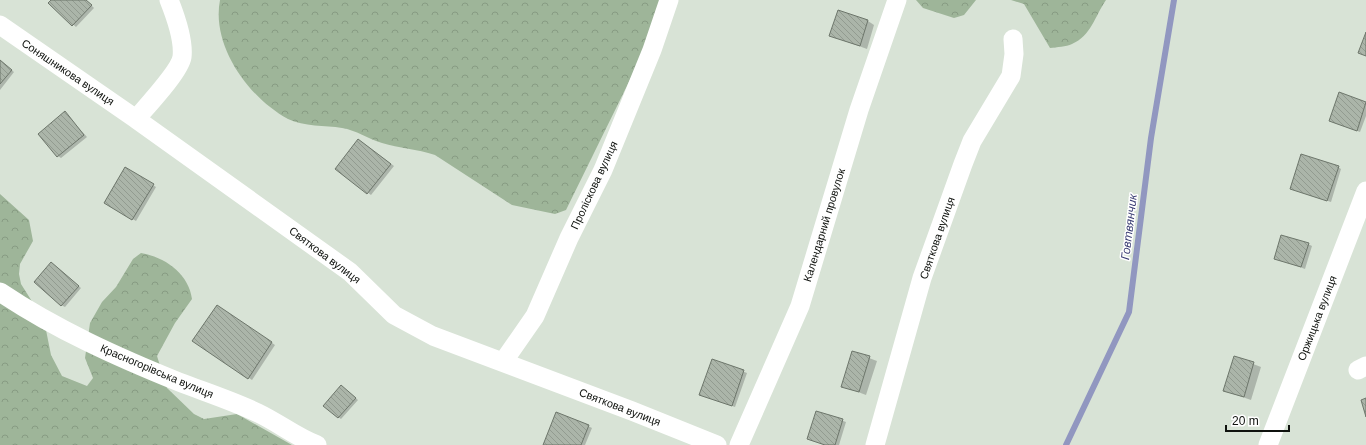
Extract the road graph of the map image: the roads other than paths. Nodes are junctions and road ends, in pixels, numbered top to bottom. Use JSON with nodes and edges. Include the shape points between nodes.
{"nodes":[{"id":1,"x":169,"y":0,"type":"edge"},
{"id":2,"x":669,"y":0,"type":"edge"},
{"id":3,"x":897,"y":0,"type":"edge"},
{"id":4,"x":0,"y":25,"type":"edge"},
{"id":5,"x":1013,"y":39,"type":"dead end"},
{"id":6,"x":136,"y":118,"type":"junction"},
{"id":7,"x":1366,"y":191,"type":"edge"},
{"id":8,"x":0,"y":292,"type":"edge"},
{"id":9,"x":503,"y":362,"type":"junction"},
{"id":10,"x":317,"y":445,"type":"edge"},
{"id":11,"x":717,"y":445,"type":"edge"},
{"id":12,"x":740,"y":445,"type":"edge"},
{"id":13,"x":875,"y":445,"type":"edge"},
{"id":14,"x":1268,"y":445,"type":"edge"}],
"edges":[{"from":1,"to":6,"type":"street","via":[[177,21],[182,57],[171,77]]},
{"from":2,"to":9,"type":"street","name":"Проліскова вулиця","via":[[652,50],[603,170],[569,238],[535,316]]},
{"from":3,"to":12,"type":"street","name":"Календарний провулок","via":[[859,110],[800,306]]},
{"from":4,"to":6,"type":"street","name":"Соняшникова вулиця"},
{"from":5,"to":13,"type":"street","name":"Святкова вулиця","via":[[1011,76],[972,141],[963,164],[922,278]]},
{"from":6,"to":9,"type":"street","name":"Святкова вулиця","via":[[350,272],[394,315],[433,336]]},
{"from":7,"to":14,"type":"street","name":"Оржицька вулиця"},
{"from":8,"to":10,"type":"street","name":"Красногорівська вулиця","via":[[34,315],[79,338],[259,413],[300,438]]},
{"from":9,"to":11,"type":"street","name":"Святкова вулиця"}]}
